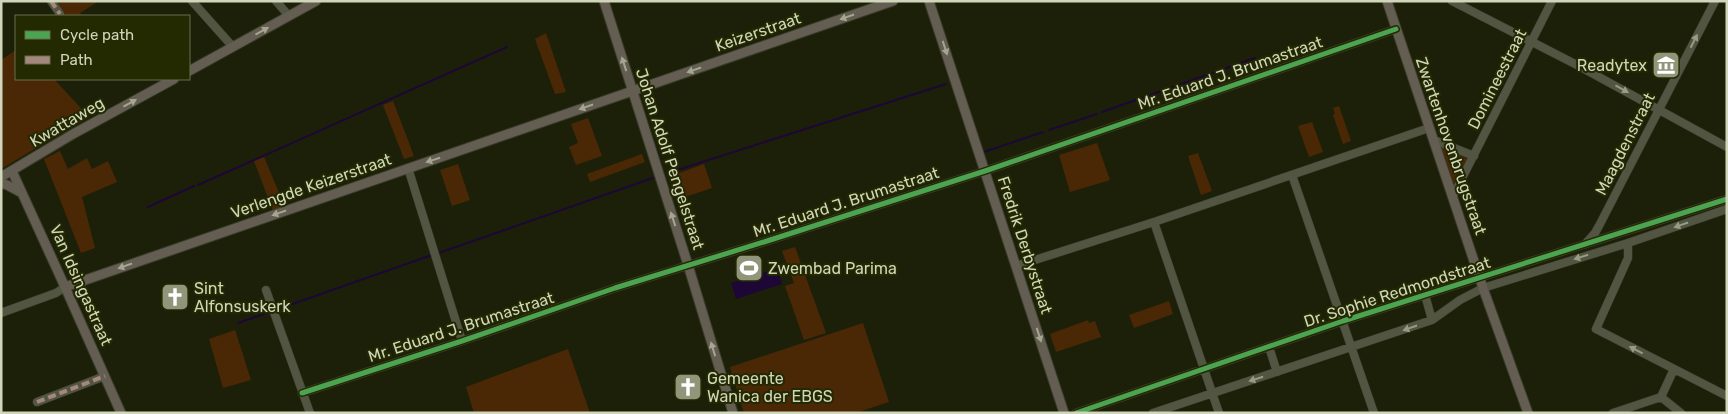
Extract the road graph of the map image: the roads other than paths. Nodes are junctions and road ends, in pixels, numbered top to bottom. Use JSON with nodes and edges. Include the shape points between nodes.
{"nodes":[{"id":1,"x":51,"y":1,"type":"edge"},
{"id":2,"x":192,"y":1,"type":"edge"},
{"id":3,"x":276,"y":1,"type":"edge"},
{"id":4,"x":316,"y":1,"type":"edge"},
{"id":5,"x":604,"y":1,"type":"edge"},
{"id":6,"x":894,"y":1,"type":"edge"},
{"id":7,"x":930,"y":1,"type":"edge"},
{"id":8,"x":1387,"y":1,"type":"edge"},
{"id":9,"x":1452,"y":1,"type":"edge"},
{"id":10,"x":1552,"y":1,"type":"edge"},
{"id":11,"x":1714,"y":1,"type":"edge"},
{"id":12,"x":60,"y":14,"type":"dead end"},
{"id":13,"x":289,"y":16,"type":"junction"},
{"id":14,"x":1396,"y":29,"type":"junction"},
{"id":15,"x":1532,"y":42,"type":"junction"},
{"id":16,"x":233,"y":47,"type":"junction"},
{"id":17,"x":190,"y":70,"type":"edge"},
{"id":18,"x":172,"y":80,"type":"edge"},
{"id":19,"x":632,"y":91,"type":"junction"},
{"id":20,"x":1658,"y":109,"type":"junction"},
{"id":21,"x":1429,"y":128,"type":"junction"},
{"id":22,"x":1434,"y":140,"type":"junction"},
{"id":23,"x":1727,"y":147,"type":"edge"},
{"id":24,"x":1474,"y":156,"type":"junction"},
{"id":25,"x":408,"y":168,"type":"junction"},
{"id":26,"x":12,"y":171,"type":"junction"},
{"id":27,"x":985,"y":171,"type":"junction"},
{"id":28,"x":1292,"y":175,"type":"junction"},
{"id":29,"x":1,"y":177,"type":"edge"},
{"id":30,"x":1,"y":184,"type":"edge"},
{"id":31,"x":23,"y":194,"type":"junction"},
{"id":32,"x":1453,"y":196,"type":"junction"},
{"id":33,"x":1727,"y":199,"type":"edge"},
{"id":34,"x":1727,"y":209,"type":"edge"},
{"id":35,"x":1154,"y":222,"type":"junction"},
{"id":36,"x":1600,"y":224,"type":"junction"},
{"id":37,"x":1602,"y":239,"type":"junction"},
{"id":38,"x":1628,"y":243,"type":"junction"},
{"id":39,"x":1584,"y":244,"type":"junction"},
{"id":40,"x":1604,"y":250,"type":"junction"},
{"id":41,"x":688,"y":265,"type":"junction"},
{"id":42,"x":1016,"y":266,"type":"junction"},
{"id":43,"x":1480,"y":278,"type":"junction"},
{"id":44,"x":65,"y":287,"type":"junction"},
{"id":45,"x":1483,"y":288,"type":"junction"},
{"id":46,"x":266,"y":290,"type":"dead end"},
{"id":47,"x":1425,"y":295,"type":"junction"},
{"id":48,"x":1,"y":313,"type":"edge"},
{"id":49,"x":1432,"y":320,"type":"junction"},
{"id":50,"x":1343,"y":321,"type":"junction"},
{"id":51,"x":462,"y":341,"type":"junction"},
{"id":52,"x":1270,"y":347,"type":"junction"},
{"id":53,"x":1352,"y":348,"type":"junction"},
{"id":54,"x":1674,"y":368,"type":"junction"},
{"id":55,"x":1204,"y":369,"type":"junction"},
{"id":56,"x":1277,"y":372,"type":"junction"},
{"id":57,"x":105,"y":376,"type":"junction"},
{"id":58,"x":302,"y":392,"type":"junction"},
{"id":59,"x":1212,"y":393,"type":"junction"},
{"id":60,"x":1727,"y":396,"type":"edge"},
{"id":61,"x":1661,"y":397,"type":"junction"},
{"id":62,"x":37,"y":402,"type":"dead end"},
{"id":63,"x":121,"y":413,"type":"edge"},
{"id":64,"x":310,"y":413,"type":"edge"},
{"id":65,"x":733,"y":413,"type":"edge"},
{"id":66,"x":1064,"y":413,"type":"edge"},
{"id":67,"x":1076,"y":413,"type":"edge"},
{"id":68,"x":1153,"y":413,"type":"edge"},
{"id":69,"x":1219,"y":413,"type":"edge"},
{"id":70,"x":1374,"y":413,"type":"edge"},
{"id":71,"x":1528,"y":413,"type":"edge"},
{"id":72,"x":1613,"y":413,"type":"edge"},
{"id":73,"x":1681,"y":413,"type":"edge"}],
"edges":[{"from":1,"to":12,"type":"street"},
{"from":2,"to":16,"type":"street"},
{"from":3,"to":13,"type":"street"},
{"from":4,"to":13,"type":"main road"},
{"from":19,"to":5,"type":"main road","name":"Johan Adolf Pengelstraat","one_way":true},
{"from":6,"to":19,"type":"main road","name":"Keizerstraat","one_way":true},
{"from":7,"to":27,"type":"main road","name":"Fredrik Derbystraat","one_way":true},
{"from":8,"to":14,"type":"main road","name":"Zwartenhovenbrugstraat"},
{"from":9,"to":15,"type":"street"},
{"from":10,"to":15,"type":"street","name":"Domineestraat"},
{"from":20,"to":11,"type":"street","name":"Maagdenstraat","one_way":true},
{"from":16,"to":13,"type":"main road","one_way":true},
{"from":14,"to":21,"type":"main road","name":"Zwartenhovenbrugstraat"},
{"from":14,"to":27,"type":"street","name":"Mr. Eduard J. Brumastraat"},
{"from":15,"to":20,"type":"street","one_way":true},
{"from":15,"to":24,"type":"street","name":"Domineestraat"},
{"from":16,"to":17,"type":"main road"},
{"from":26,"to":18,"type":"main road","name":"Kwattaweg","one_way":true},
{"from":19,"to":25,"type":"main road","name":"Verlengde Keizerstraat","one_way":true},
{"from":41,"to":19,"type":"main road","name":"Johan Adolf Pengelstraat","one_way":true},
{"from":20,"to":23,"type":"street"},
{"from":20,"to":36,"type":"street","name":"Maagdenstraat"},
{"from":21,"to":22,"type":"main road","name":"Zwartenhovenbrugstraat"},
{"from":21,"to":28,"type":"street"},
{"from":22,"to":24,"type":"street"},
{"from":22,"to":32,"type":"main road","name":"Zwartenhovenbrugstraat"},
{"from":24,"to":32,"type":"street","name":"Domineestraat"},
{"from":25,"to":44,"type":"main road","name":"Verlengde Keizerstraat","one_way":true},
{"from":25,"to":51,"type":"street"},
{"from":26,"to":29,"type":"main road","name":"Kwattaweg"},
{"from":26,"to":31,"type":"main road","name":"Van Idsingastraat"},
{"from":27,"to":41,"type":"street","name":"Mr. Eduard J. Brumastraat"},
{"from":27,"to":42,"type":"main road","name":"Fredrik Derbystraat"},
{"from":28,"to":35,"type":"street"},
{"from":28,"to":50,"type":"street"},
{"from":30,"to":31,"type":"main road"},
{"from":31,"to":44,"type":"main road","name":"Van Idsingastraat"},
{"from":32,"to":43,"type":"main road","name":"Zwartenhovenbrugstraat"},
{"from":33,"to":37,"type":"street","name":"Dr. Sophie Redmondstraat"},
{"from":34,"to":38,"type":"street","name":"Dr. Sophie Redmondstraat","one_way":true},
{"from":35,"to":42,"type":"street"},
{"from":35,"to":55,"type":"street"},
{"from":36,"to":37,"type":"street"},
{"from":36,"to":39,"type":"street","name":"Maagdenstraat"},
{"from":37,"to":39,"type":"street","name":"Dr. Sophie Redmondstraat"},
{"from":37,"to":40,"type":"street"},
{"from":38,"to":40,"type":"street","name":"Dr. Sophie Redmondstraat"},
{"from":54,"to":38,"type":"street","one_way":true,"via":[[1596,329],[1628,258]]},
{"from":39,"to":43,"type":"street","name":"Dr. Sophie Redmondstraat"},
{"from":40,"to":45,"type":"street","name":"Dr. Sophie Redmondstraat","one_way":true},
{"from":41,"to":51,"type":"street","name":"Mr. Eduard J. Brumastraat"},
{"from":65,"to":41,"type":"main road","name":"Johan Adolf Pengelstraat","one_way":true},
{"from":42,"to":66,"type":"main road","name":"Fredrik Derbystraat","one_way":true},
{"from":43,"to":45,"type":"main road","name":"Zwartenhovenbrugstraat"},
{"from":43,"to":47,"type":"street","name":"Dr. Sophie Redmondstraat"},
{"from":44,"to":48,"type":"street","name":"Verlengde Keizerstraat"},
{"from":44,"to":57,"type":"main road","name":"Van Idsingastraat"},
{"from":45,"to":49,"type":"street","name":"Dr. Sophie Redmondstraat"},
{"from":45,"to":71,"type":"main road","name":"Zwartenhovenbrugstraat"},
{"from":46,"to":58,"type":"street"},
{"from":47,"to":49,"type":"street"},
{"from":47,"to":50,"type":"street","name":"Dr. Sophie Redmondstraat"},
{"from":49,"to":53,"type":"street","name":"Dr. Sophie Redmondstraat","one_way":true},
{"from":50,"to":52,"type":"street","name":"Dr. Sophie Redmondstraat"},
{"from":50,"to":53,"type":"street"},
{"from":51,"to":58,"type":"street","name":"Mr. Eduard J. Brumastraat"},
{"from":52,"to":55,"type":"street","name":"Dr. Sophie Redmondstraat"},
{"from":52,"to":56,"type":"street"},
{"from":53,"to":56,"type":"street","name":"Dr. Sophie Redmondstraat"},
{"from":53,"to":70,"type":"street"},
{"from":54,"to":60,"type":"street"},
{"from":54,"to":61,"type":"street"},
{"from":55,"to":59,"type":"street"},
{"from":55,"to":67,"type":"street","name":"Dr. Sophie Redmondstraat"},
{"from":56,"to":59,"type":"street","name":"Dr. Sophie Redmondstraat","one_way":true},
{"from":57,"to":62,"type":"street"},
{"from":57,"to":63,"type":"main road","name":"Van Idsingastraat"},
{"from":58,"to":64,"type":"street"},
{"from":59,"to":68,"type":"street","name":"Dr. Sophie Redmondstraat"},
{"from":59,"to":69,"type":"street"},
{"from":61,"to":72,"type":"street"},
{"from":61,"to":73,"type":"street"}]}
